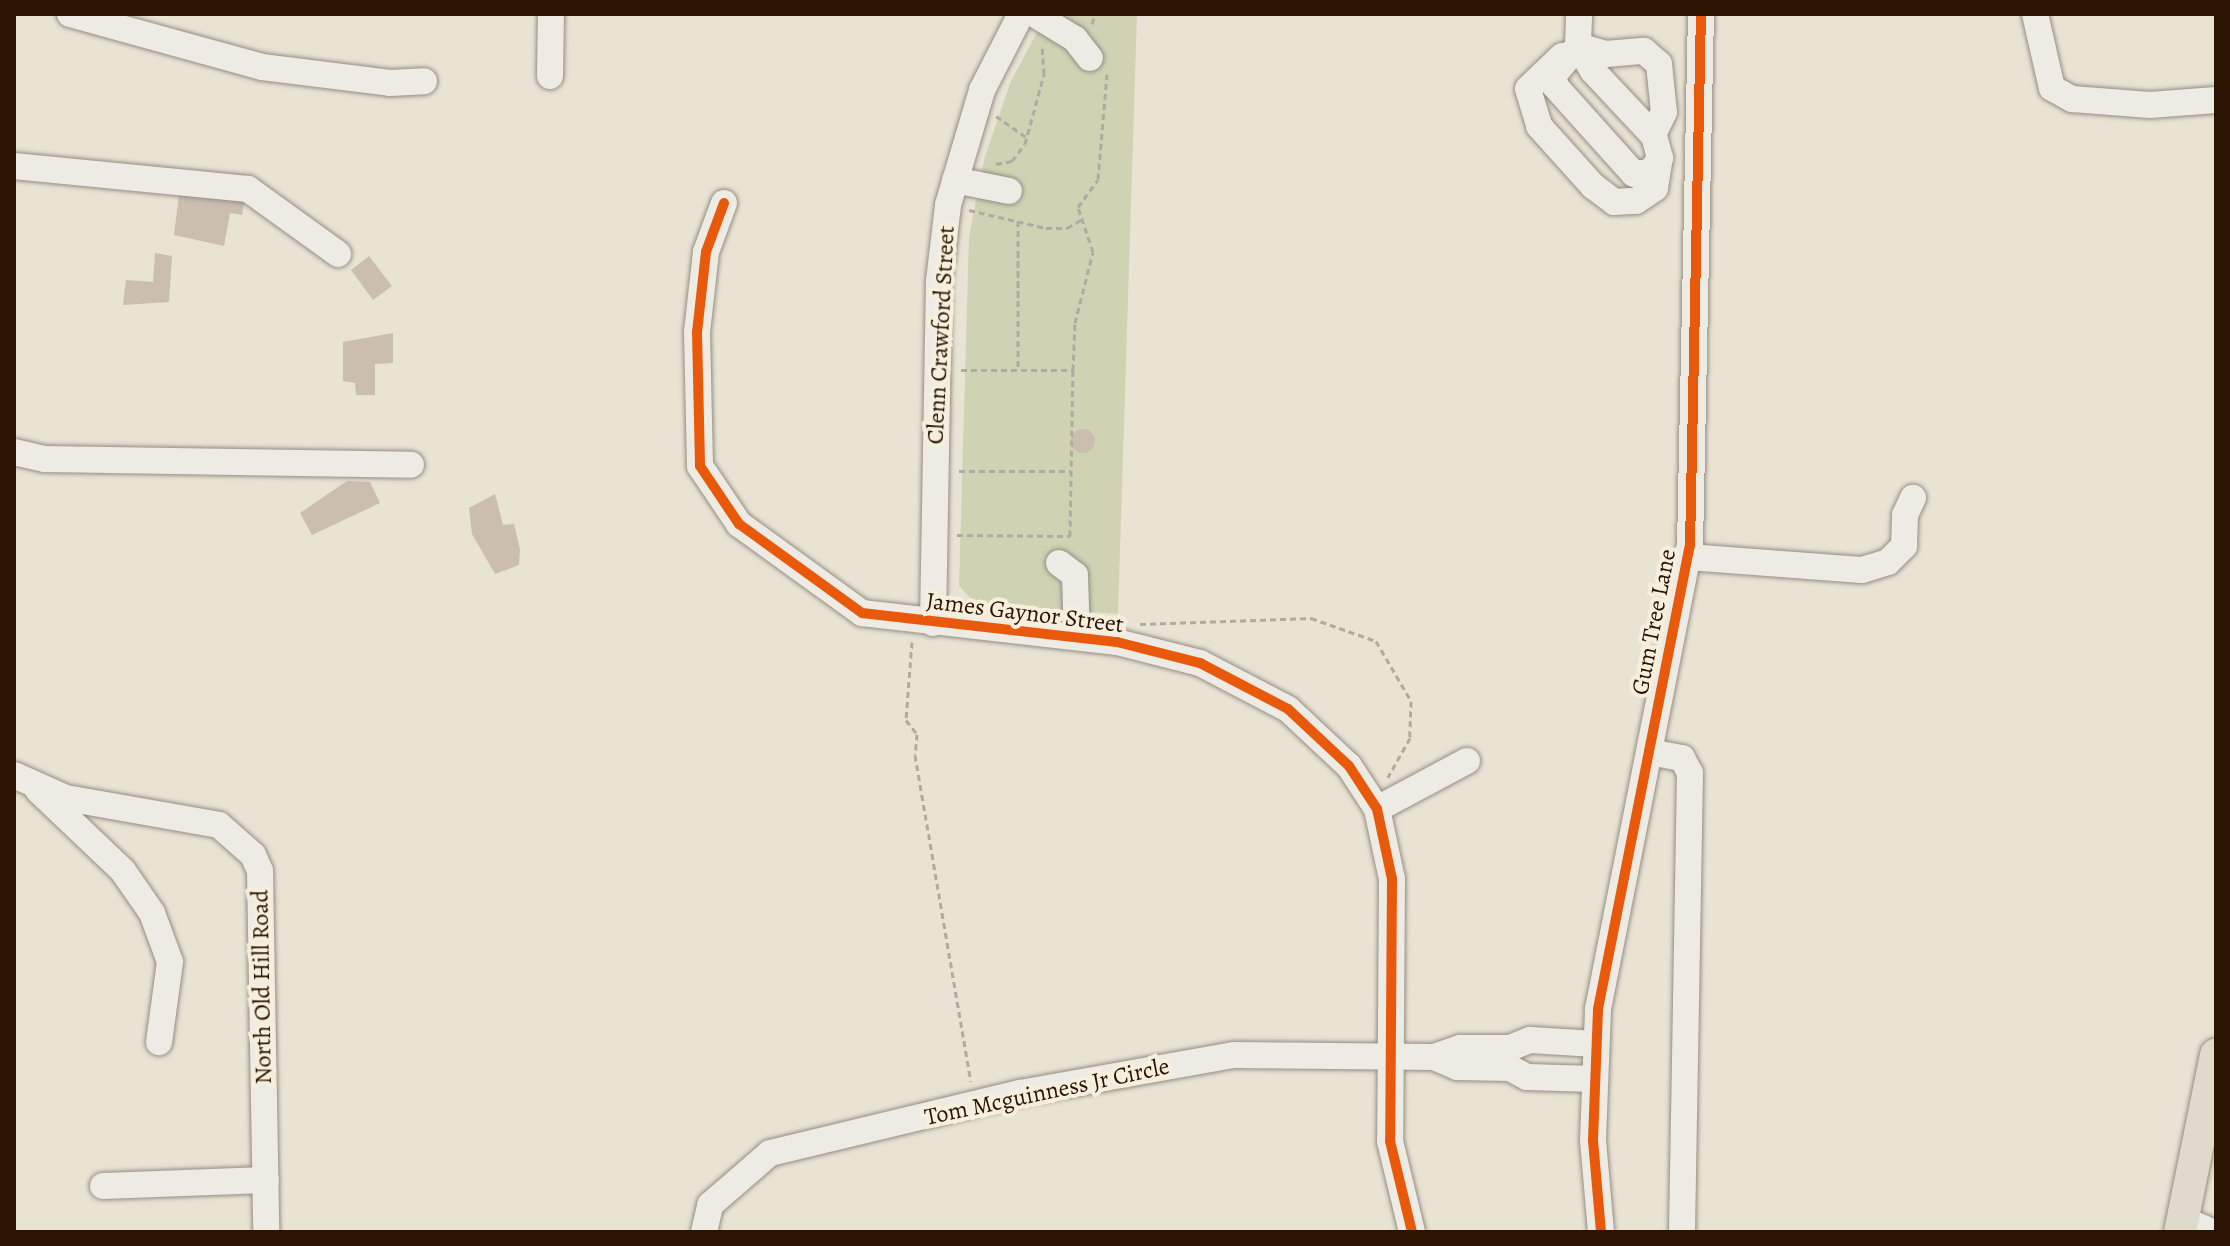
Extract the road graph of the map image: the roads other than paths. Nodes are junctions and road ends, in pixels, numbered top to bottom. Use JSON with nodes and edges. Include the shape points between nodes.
{"nodes":[{"id":1,"x":70,"y":14,"type":"edge"},
{"id":2,"x":551,"y":14,"type":"edge"},
{"id":3,"x":1021,"y":14,"type":"edge"},
{"id":4,"x":1579,"y":14,"type":"edge"},
{"id":5,"x":1701,"y":14,"type":"edge"},
{"id":6,"x":2035,"y":14,"type":"edge"},
{"id":7,"x":1044,"y":20,"type":"edge"},
{"id":8,"x":1578,"y":46,"type":"junction"},
{"id":9,"x":1096,"y":50,"type":"road end"},
{"id":10,"x":550,"y":76,"type":"dead end"},
{"id":11,"x":424,"y":81,"type":"dead end"},
{"id":12,"x":2216,"y":100,"type":"edge"},
{"id":13,"x":1653,"y":135,"type":"junction"},
{"id":14,"x":1659,"y":163,"type":"junction"},
{"id":15,"x":14,"y":166,"type":"edge"},
{"id":16,"x":1009,"y":191,"type":"dead end"},
{"id":17,"x":952,"y":193,"type":"junction"},
{"id":18,"x":724,"y":203,"type":"dead end"},
{"id":19,"x":338,"y":254,"type":"dead end"},
{"id":20,"x":14,"y":452,"type":"edge"},
{"id":21,"x":411,"y":465,"type":"dead end"},
{"id":22,"x":1913,"y":498,"type":"dead end"},
{"id":23,"x":1688,"y":557,"type":"junction"},
{"id":24,"x":1059,"y":563,"type":"dead end"},
{"id":25,"x":923,"y":622,"type":"junction"},
{"id":26,"x":1077,"y":637,"type":"junction"},
{"id":27,"x":1650,"y":752,"type":"junction"},
{"id":28,"x":1467,"y":761,"type":"dead end"},
{"id":29,"x":23,"y":780,"type":"edge"},
{"id":30,"x":1377,"y":809,"type":"junction"},
{"id":31,"x":159,"y":1042,"type":"dead end"},
{"id":32,"x":1596,"y":1044,"type":"junction"},
{"id":33,"x":2216,"y":1055,"type":"edge"},
{"id":34,"x":1387,"y":1057,"type":"junction"},
{"id":35,"x":1510,"y":1058,"type":"junction"},
{"id":36,"x":1595,"y":1079,"type":"junction"},
{"id":37,"x":266,"y":1183,"type":"junction"},
{"id":38,"x":103,"y":1186,"type":"dead end"},
{"id":39,"x":2181,"y":1225,"type":"edge"},
{"id":40,"x":266,"y":1232,"type":"edge"},
{"id":41,"x":704,"y":1232,"type":"edge"},
{"id":42,"x":1412,"y":1232,"type":"edge"},
{"id":43,"x":1601,"y":1232,"type":"edge"},
{"id":44,"x":1682,"y":1232,"type":"edge"},
{"id":45,"x":2212,"y":1232,"type":"edge"}],
"edges":[{"from":1,"to":11,"type":"street","via":[[262,67],[390,83]]},
{"from":2,"to":10,"type":"street"},
{"from":3,"to":17,"type":"street","name":"Clenn Crawford Street","via":[[976,110]]},
{"from":4,"to":8,"type":"street"},
{"from":5,"to":23,"type":"street","name":"Gum Tree Lane"},
{"from":6,"to":12,"type":"street","via":[[2052,88],[2072,99],[2150,105]]},
{"from":7,"to":9,"type":"street"},
{"from":8,"to":13,"type":"street","via":[[1593,71]]},
{"from":8,"to":13,"type":"street","via":[[1606,54],[1644,51],[1659,64],[1664,112]]},
{"from":8,"to":14,"type":"street","via":[[1554,75],[1555,86],[1634,174]]},
{"from":8,"to":14,"type":"street","via":[[1542,69],[1528,89],[1539,126],[1614,202],[1650,195]]},
{"from":13,"to":14,"type":"street"},
{"from":15,"to":19,"type":"street","via":[[248,189]]},
{"from":16,"to":17,"type":"street"},
{"from":17,"to":25,"type":"street","name":"Clenn Crawford Street","via":[[937,370],[934,535]]},
{"from":18,"to":25,"type":"street","name":"James Gaynor Street","via":[[706,252],[697,332],[700,466],[739,524],[862,613]]},
{"from":20,"to":21,"type":"street","via":[[45,459]]},
{"from":22,"to":23,"type":"street","via":[[1905,515],[1904,546],[1888,562],[1862,570]]},
{"from":23,"to":27,"type":"street","name":"Gum Tree Lane"},
{"from":24,"to":26,"type":"street","via":[[1075,575]]},
{"from":25,"to":26,"type":"street","name":"James Gaynor Street"},
{"from":26,"to":30,"type":"street","name":"James Gaynor Street","via":[[1200,663],[1288,709],[1349,766]]},
{"from":27,"to":32,"type":"street","name":"Gum Tree Lane"},
{"from":27,"to":44,"type":"street","via":[[1682,758],[1690,773]]},
{"from":28,"to":30,"type":"street"},
{"from":29,"to":31,"type":"street","via":[[123,871],[152,913],[170,962]]},
{"from":29,"to":37,"type":"street","name":"North Old Hill Road","via":[[66,798],[219,825],[253,855],[260,871]]},
{"from":30,"to":34,"type":"street","name":"James Gaynor Street","via":[[1392,879]]},
{"from":32,"to":35,"type":"street","name":"Tom Mcguinness Jr Circle","via":[[1530,1040]]},
{"from":32,"to":36,"type":"street","name":"Gum Tree Lane"},
{"from":33,"to":39,"type":"main road"},
{"from":34,"to":35,"type":"street","name":"Tom Mcguinness Jr Circle","via":[[1434,1057],[1457,1067]]},
{"from":34,"to":41,"type":"street","name":"Tom Mcguinness Jr Circle","via":[[1234,1055],[976,1104],[770,1153],[710,1205]]},
{"from":34,"to":42,"type":"street","name":"James Gaynor Street","via":[[1390,1141]]},
{"from":35,"to":36,"type":"street","name":"Tom Mcguinness Jr Circle","via":[[1527,1077]]},
{"from":36,"to":43,"type":"street","name":"Gum Tree Lane"},
{"from":37,"to":38,"type":"street"},
{"from":37,"to":40,"type":"street","name":"North Old Hill Road"},
{"from":39,"to":45,"type":"street"}]}
